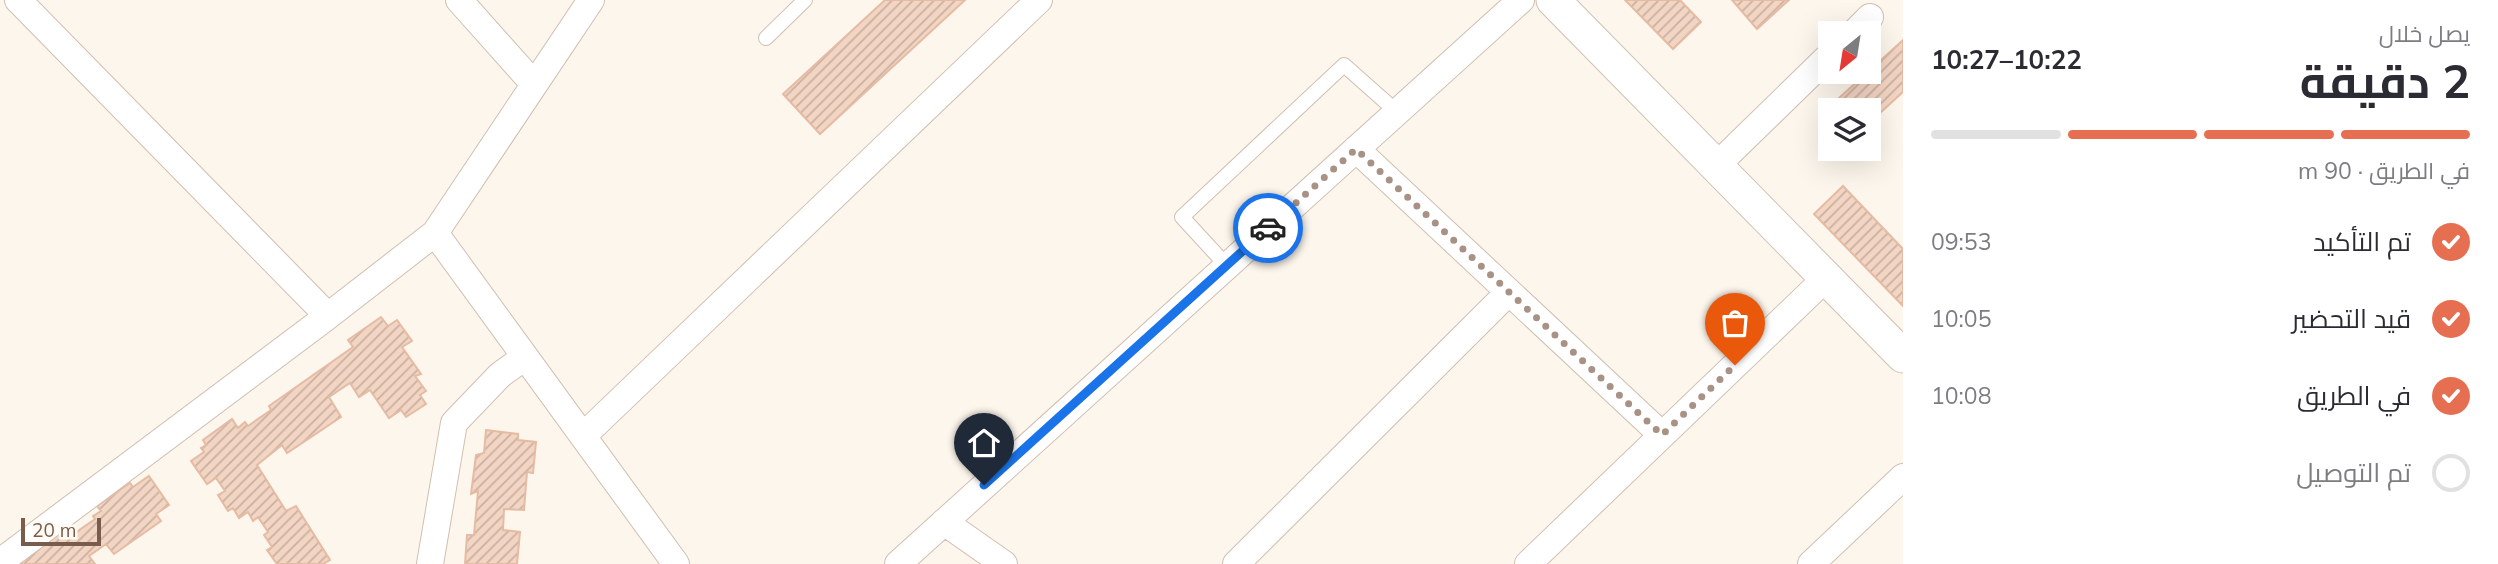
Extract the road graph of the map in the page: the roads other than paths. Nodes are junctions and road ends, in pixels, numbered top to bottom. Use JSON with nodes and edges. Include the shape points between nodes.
{"nodes":[{"id":1,"x":18,"y":0,"type":"edge"},
{"id":2,"x":459,"y":0,"type":"edge"},
{"id":3,"x":591,"y":0,"type":"edge"},
{"id":4,"x":805,"y":0,"type":"edge"},
{"id":5,"x":1039,"y":0,"type":"edge"},
{"id":6,"x":1521,"y":0,"type":"edge"},
{"id":7,"x":1553,"y":0,"type":"edge"},
{"id":8,"x":766,"y":38,"type":"dead end"},
{"id":9,"x":1818,"y":67,"type":"edge"},
{"id":10,"x":533,"y":83,"type":"junction"},
{"id":11,"x":1397,"y":112,"type":"junction"},
{"id":12,"x":1356,"y":149,"type":"junction"},
{"id":13,"x":1716,"y":166,"type":"junction"},
{"id":14,"x":435,"y":233,"type":"junction"},
{"id":15,"x":1227,"y":266,"type":"junction"},
{"id":16,"x":1827,"y":277,"type":"junction"},
{"id":17,"x":1509,"y":292,"type":"junction"},
{"id":18,"x":328,"y":316,"type":"junction"},
{"id":19,"x":1903,"y":356,"type":"edge"},
{"id":20,"x":525,"y":357,"type":"junction"},
{"id":21,"x":1662,"y":435,"type":"junction"},
{"id":22,"x":583,"y":436,"type":"junction"},
{"id":23,"x":1903,"y":477,"type":"edge"},
{"id":24,"x":944,"y":522,"type":"junction"},
{"id":25,"x":0,"y":562,"type":"edge"},
{"id":26,"x":430,"y":564,"type":"edge"},
{"id":27,"x":676,"y":564,"type":"edge"},
{"id":28,"x":898,"y":564,"type":"edge"},
{"id":29,"x":1004,"y":564,"type":"edge"},
{"id":30,"x":1236,"y":564,"type":"edge"},
{"id":31,"x":1528,"y":564,"type":"edge"},
{"id":32,"x":1811,"y":564,"type":"edge"}],
"edges":[{"from":1,"to":18,"type":"street"},
{"from":2,"to":10,"type":"street"},
{"from":3,"to":10,"type":"street"},
{"from":4,"to":8,"type":"lane"},
{"from":5,"to":22,"type":"street"},
{"from":6,"to":11,"type":"street"},
{"from":7,"to":13,"type":"street"},
{"from":9,"to":13,"type":"street"},
{"from":10,"to":14,"type":"street"},
{"from":11,"to":12,"type":"street"},
{"from":11,"to":15,"type":"lane","via":[[1344,65],[1182,217]]},
{"from":12,"to":15,"type":"street"},
{"from":12,"to":17,"type":"street"},
{"from":13,"to":16,"type":"street"},
{"from":14,"to":18,"type":"street"},
{"from":14,"to":20,"type":"street"},
{"from":15,"to":24,"type":"street"},
{"from":16,"to":19,"type":"street"},
{"from":16,"to":21,"type":"street"},
{"from":17,"to":21,"type":"street"},
{"from":17,"to":30,"type":"street"},
{"from":18,"to":25,"type":"street"},
{"from":20,"to":22,"type":"street"},
{"from":20,"to":26,"type":"street","via":[[499,375],[454,423]]},
{"from":21,"to":31,"type":"street"},
{"from":22,"to":27,"type":"street"},
{"from":23,"to":32,"type":"street"},
{"from":24,"to":28,"type":"street"},
{"from":24,"to":29,"type":"street"}]}
